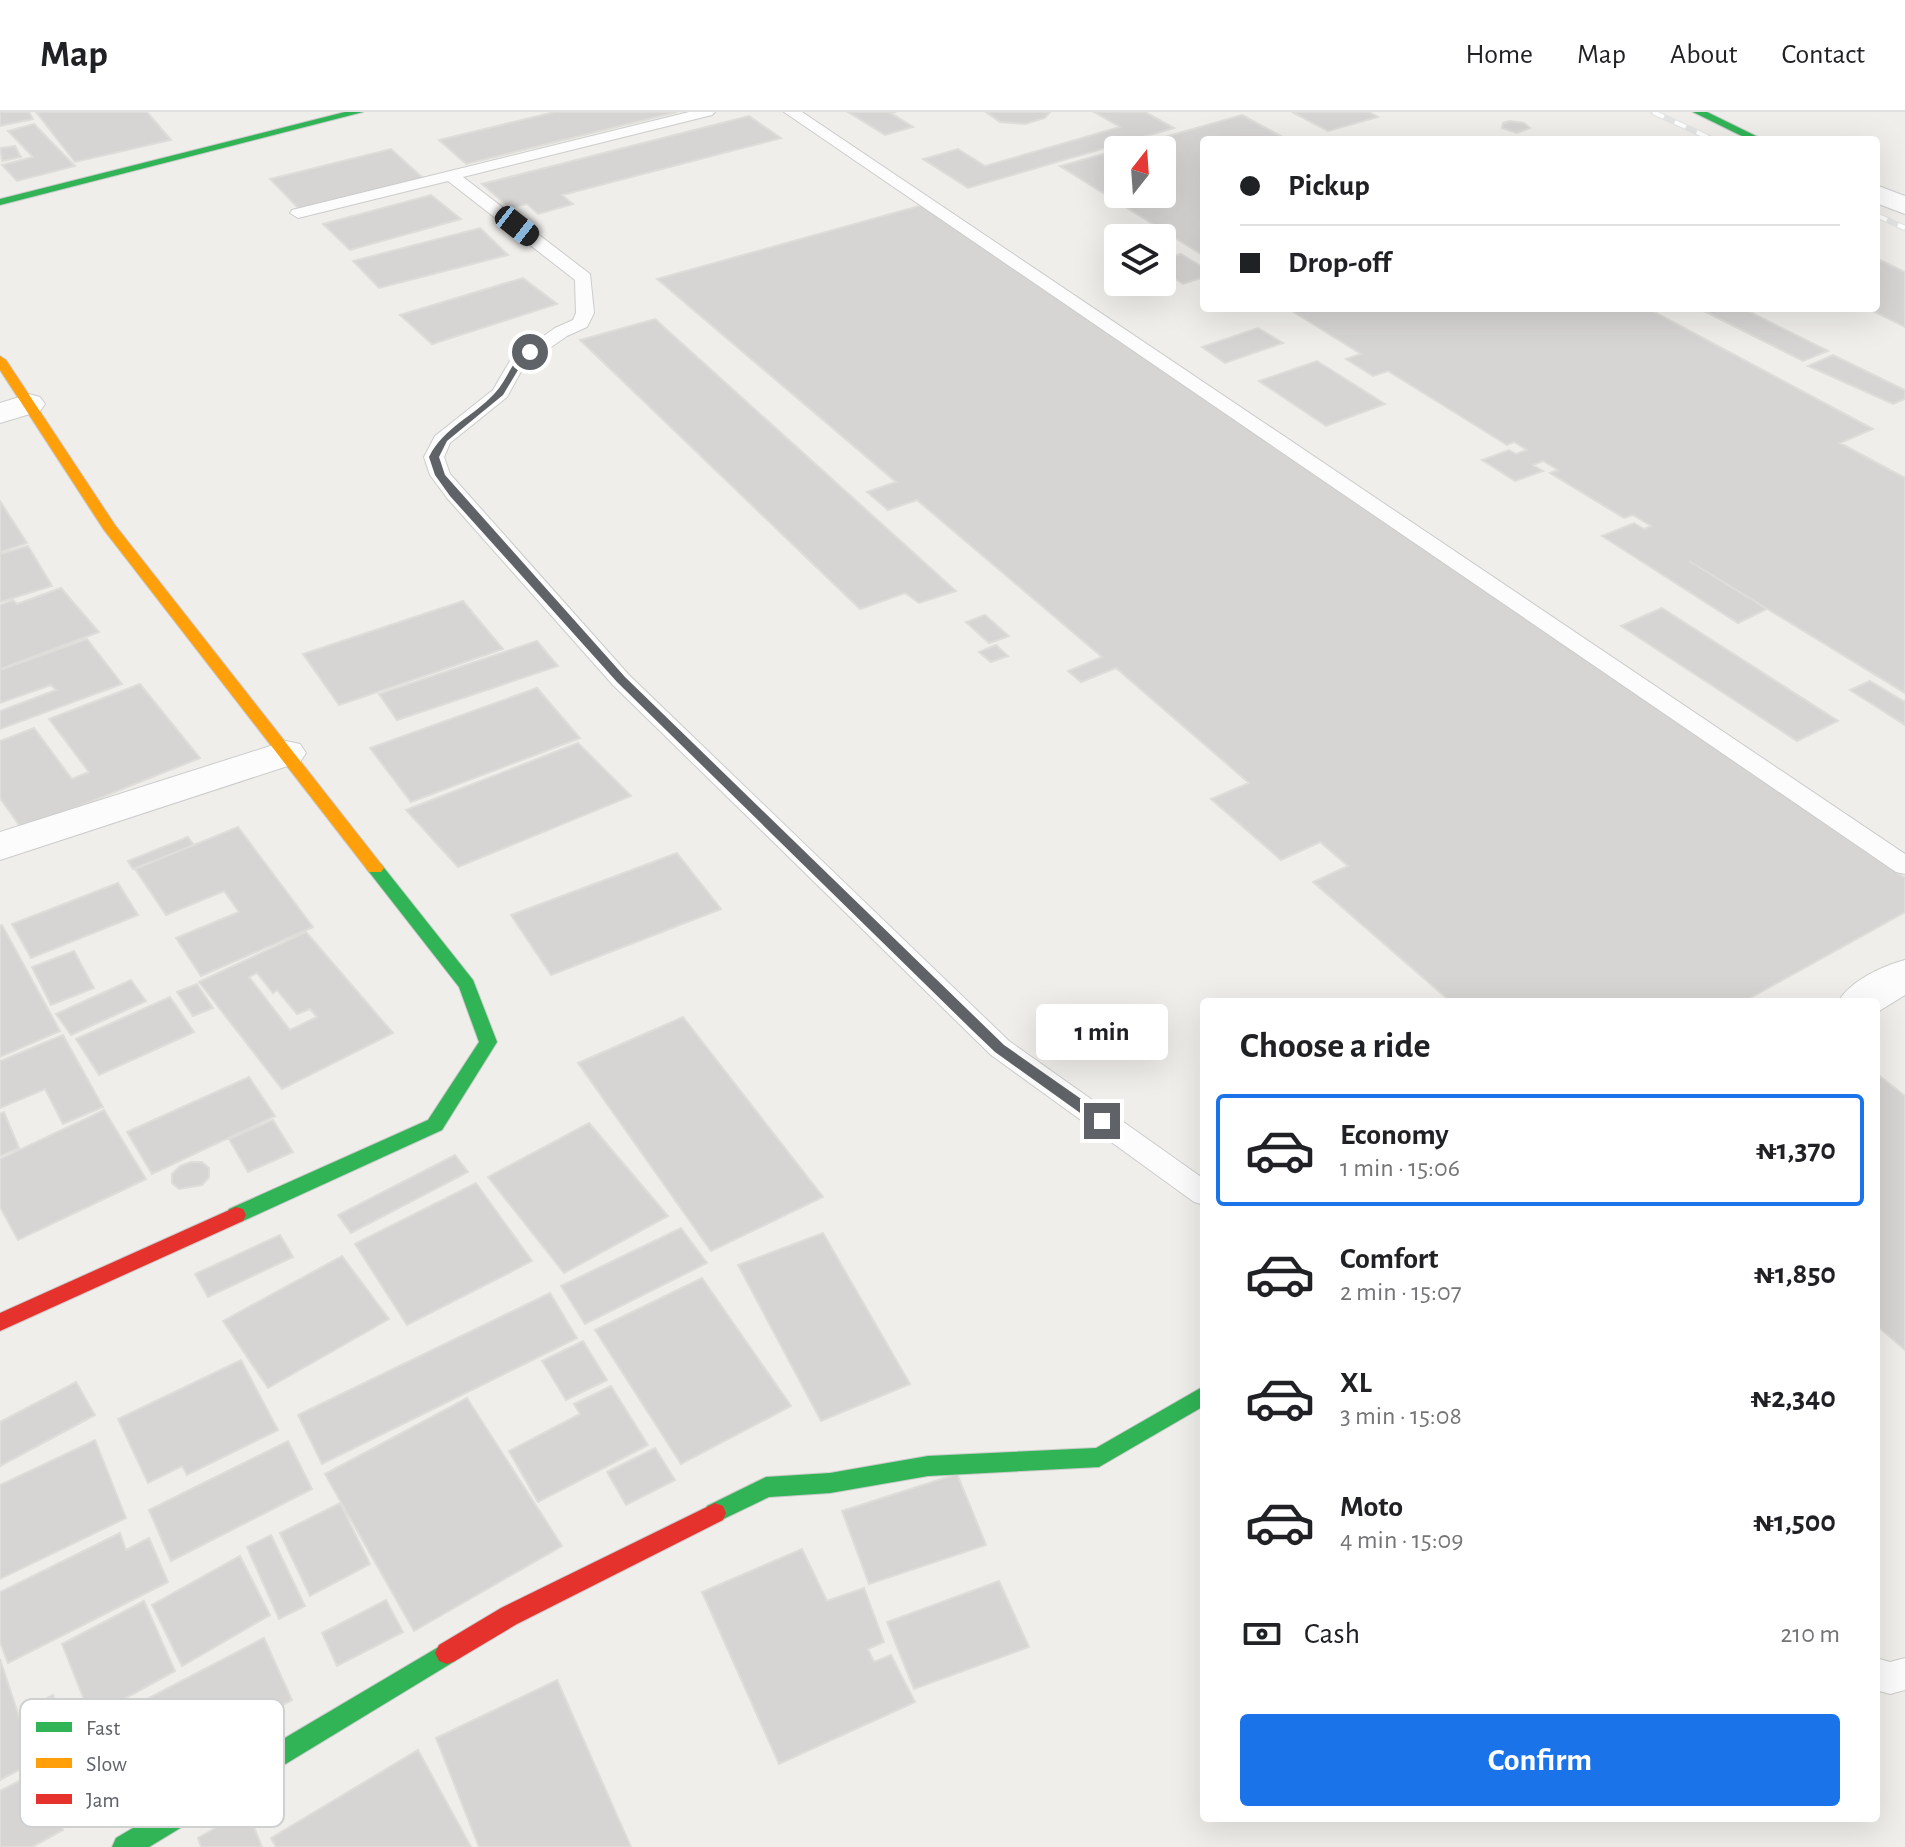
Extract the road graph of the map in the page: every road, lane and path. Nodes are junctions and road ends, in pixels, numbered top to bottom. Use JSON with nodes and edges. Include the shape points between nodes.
{"nodes":[{"id":1,"x":358,"y":112,"type":"edge"},
{"id":2,"x":707,"y":112,"type":"edge"},
{"id":3,"x":792,"y":112,"type":"edge"},
{"id":4,"x":1698,"y":112,"type":"edge"},
{"id":5,"x":1750,"y":136,"type":"edge"},
{"id":6,"x":451,"y":175,"type":"junction"},
{"id":7,"x":1880,"y":195,"type":"edge"},
{"id":8,"x":0,"y":202,"type":"edge"},
{"id":9,"x":1905,"y":206,"type":"edge"},
{"id":10,"x":298,"y":213,"type":"dead end"},
{"id":11,"x":0,"y":360,"type":"edge"},
{"id":12,"x":14,"y":408,"type":"edge"},
{"id":13,"x":286,"y":753,"type":"junction"},
{"id":14,"x":0,"y":846,"type":"edge"},
{"id":15,"x":1905,"y":866,"type":"edge"},
{"id":16,"x":1905,"y":975,"type":"edge"},
{"id":17,"x":1867,"y":998,"type":"edge"},
{"id":18,"x":1200,"y":1191,"type":"edge"},
{"id":19,"x":0,"y":1322,"type":"edge"},
{"id":20,"x":1200,"y":1397,"type":"edge"},
{"id":21,"x":1905,"y":1674,"type":"edge"},
{"id":22,"x":1880,"y":1675,"type":"edge"},
{"id":23,"x":284,"y":1751,"type":"edge"},
{"id":24,"x":158,"y":1827,"type":"edge"},
{"id":25,"x":125,"y":1847,"type":"edge"}],
"edges":[{"from":1,"to":8,"type":"street"},
{"from":2,"to":6,"type":"lane"},
{"from":3,"to":15,"type":"lane"},
{"from":4,"to":5,"type":"street"},
{"from":6,"to":10,"type":"lane"},
{"from":6,"to":18,"type":"lane","via":[[584,278],[585,313],[581,323],[517,363],[500,393],[442,440],[434,457],[447,485],[621,680],[1000,1048]]},
{"from":7,"to":9,"type":"street"},
{"from":11,"to":12,"type":"street"},
{"from":12,"to":13,"type":"street"},
{"from":13,"to":14,"type":"street"},
{"from":13,"to":19,"type":"street","via":[[467,985],[488,1042],[435,1125]]},
{"from":16,"to":17,"type":"street"},
{"from":20,"to":23,"type":"street","via":[[1099,1457],[928,1466],[830,1483],[766,1487],[509,1616]]},
{"from":21,"to":22,"type":"lane"},
{"from":24,"to":25,"type":"street"}]}
